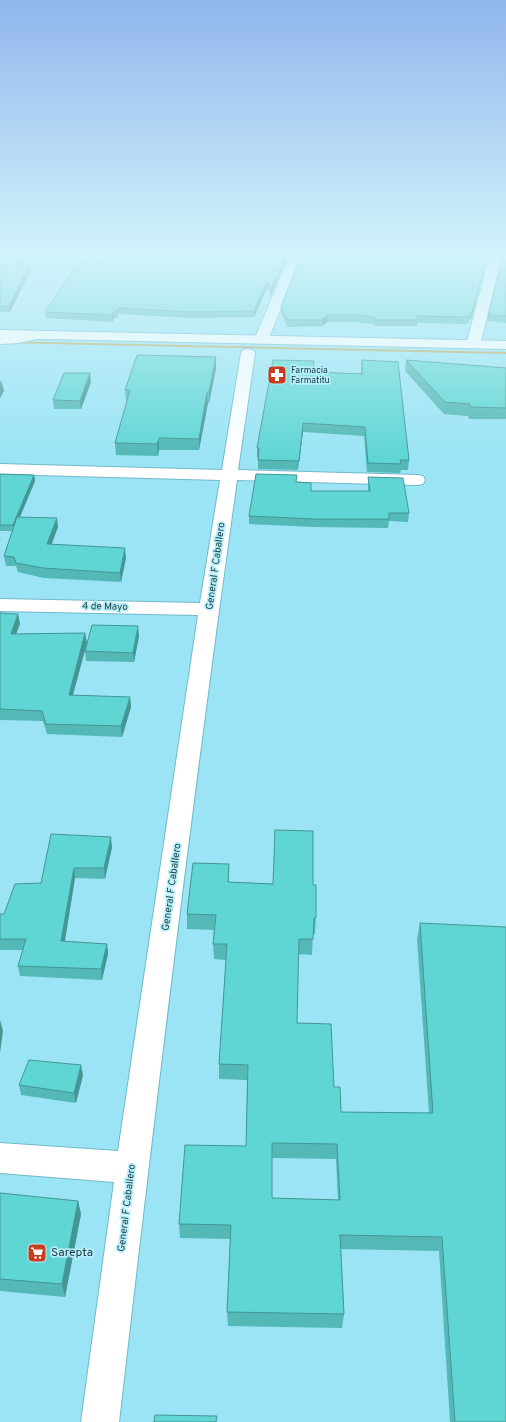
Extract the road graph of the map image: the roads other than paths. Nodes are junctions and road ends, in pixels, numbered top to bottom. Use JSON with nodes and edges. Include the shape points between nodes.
{"nodes":[{"id":1,"x":264,"y":322,"type":"edge"},
{"id":2,"x":479,"y":322,"type":"edge"},
{"id":3,"x":0,"y":334,"type":"edge"},
{"id":4,"x":36,"y":334,"type":"junction"},
{"id":5,"x":0,"y":340,"type":"edge"},
{"id":6,"x":473,"y":344,"type":"junction"},
{"id":7,"x":506,"y":345,"type":"edge"},
{"id":8,"x":0,"y":348,"type":"edge"},
{"id":9,"x":37,"y":349,"type":"dead end"},
{"id":10,"x":251,"y":350,"type":"junction"},
{"id":11,"x":0,"y":469,"type":"edge"},
{"id":12,"x":229,"y":476,"type":"junction"},
{"id":13,"x":417,"y":480,"type":"dead end"},
{"id":14,"x":0,"y":604,"type":"edge"},
{"id":15,"x":209,"y":609,"type":"junction"},
{"id":16,"x":0,"y":1158,"type":"edge"},
{"id":17,"x":132,"y":1168,"type":"junction"},
{"id":18,"x":100,"y":1422,"type":"edge"}],
"edges":[{"from":1,"to":10,"type":"main road","name":"General F Caballero"},
{"from":2,"to":6,"type":"main road"},
{"from":3,"to":4,"type":"main road"},
{"from":4,"to":5,"type":"main road","via":[[19,340]]},
{"from":4,"to":10,"type":"main road"},
{"from":6,"to":7,"type":"main road"},
{"from":6,"to":10,"type":"main road"},
{"from":8,"to":9,"type":"main road"},
{"from":10,"to":12,"type":"main road","name":"General F Caballero"},
{"from":11,"to":12,"type":"main road"},
{"from":12,"to":13,"type":"main road"},
{"from":12,"to":15,"type":"main road","name":"General F Caballero"},
{"from":14,"to":15,"type":"main road","name":"4 de Mayo"},
{"from":15,"to":17,"type":"main road","name":"General F Caballero"},
{"from":16,"to":17,"type":"main road"},
{"from":17,"to":18,"type":"main road","name":"General F Caballero"}]}
